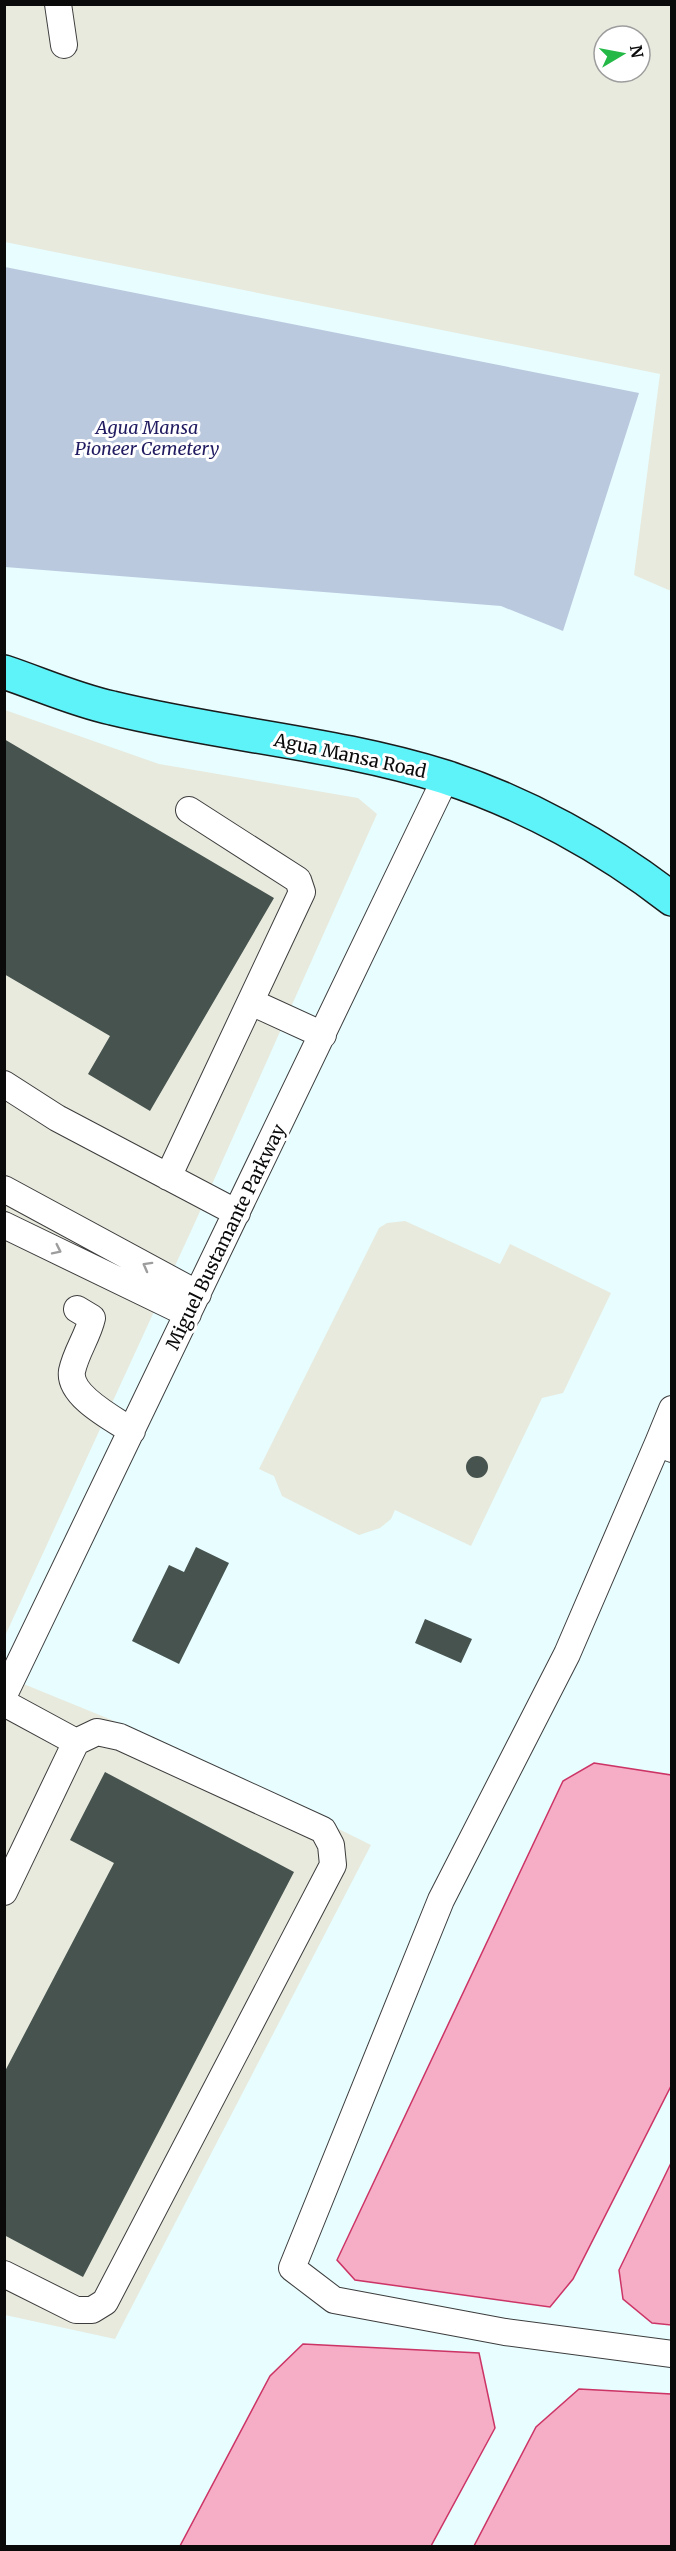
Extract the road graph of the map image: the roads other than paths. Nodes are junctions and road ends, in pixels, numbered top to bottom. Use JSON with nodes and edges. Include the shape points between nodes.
{"nodes":[{"id":1,"x":63,"y":5,"type":"edge"},
{"id":2,"x":64,"y":45,"type":"dead end"},
{"id":3,"x":4,"y":672,"type":"edge"},
{"id":4,"x":446,"y":777,"type":"junction"},
{"id":5,"x":189,"y":810,"type":"dead end"},
{"id":6,"x":672,"y":899,"type":"edge"},
{"id":7,"x":251,"y":1002,"type":"junction"},
{"id":8,"x":323,"y":1035,"type":"junction"},
{"id":9,"x":4,"y":1084,"type":"edge"},
{"id":10,"x":168,"y":1177,"type":"junction"},
{"id":11,"x":4,"y":1189,"type":"edge"},
{"id":12,"x":237,"y":1213,"type":"junction"},
{"id":13,"x":4,"y":1225,"type":"edge"},
{"id":14,"x":193,"y":1304,"type":"junction"},
{"id":15,"x":77,"y":1309,"type":"dead end"},
{"id":16,"x":672,"y":1408,"type":"edge"},
{"id":17,"x":132,"y":1431,"type":"junction"},
{"id":18,"x":665,"y":1446,"type":"edge"},
{"id":19,"x":4,"y":1695,"type":"edge"},
{"id":20,"x":4,"y":1703,"type":"edge"},
{"id":21,"x":76,"y":1742,"type":"junction"},
{"id":22,"x":4,"y":1892,"type":"edge"},
{"id":23,"x":4,"y":2274,"type":"edge"},
{"id":24,"x":672,"y":2354,"type":"edge"}],
"edges":[{"from":1,"to":2,"type":"street"},
{"from":3,"to":4,"type":"main road","name":"Agua Mansa Road","via":[[110,708],[322,748]]},
{"from":4,"to":6,"type":"main road","name":"Agua Mansa Road","via":[[582,839]]},
{"from":4,"to":8,"type":"street","name":"Miguel Bustamante Parkway"},
{"from":5,"to":7,"type":"street","via":[[301,885],[302,892]]},
{"from":7,"to":8,"type":"street"},
{"from":7,"to":10,"type":"street"},
{"from":8,"to":12,"type":"street","name":"Miguel Bustamante Parkway"},
{"from":9,"to":10,"type":"street","via":[[57,1118]]},
{"from":10,"to":12,"type":"street"},
{"from":14,"to":11,"type":"street","one_way":true},
{"from":12,"to":14,"type":"street","name":"Miguel Bustamante Parkway"},
{"from":13,"to":14,"type":"street","one_way":true},
{"from":14,"to":17,"type":"street","name":"Miguel Bustamante Parkway"},
{"from":15,"to":17,"type":"street","via":[[92,1318],[72,1373],[74,1386],[89,1403]]},
{"from":16,"to":18,"type":"street"},
{"from":17,"to":19,"type":"street","name":"Miguel Bustamante Parkway"},
{"from":18,"to":24,"type":"street","via":[[567,1654],[441,1900],[291,2268],[334,2300],[505,2332]]},
{"from":20,"to":21,"type":"street"},
{"from":21,"to":22,"type":"street"},
{"from":21,"to":23,"type":"street","via":[[97,1732],[120,1737],[323,1830],[331,1845],[333,1865],[105,2302],[92,2310],[76,2310]]}]}
